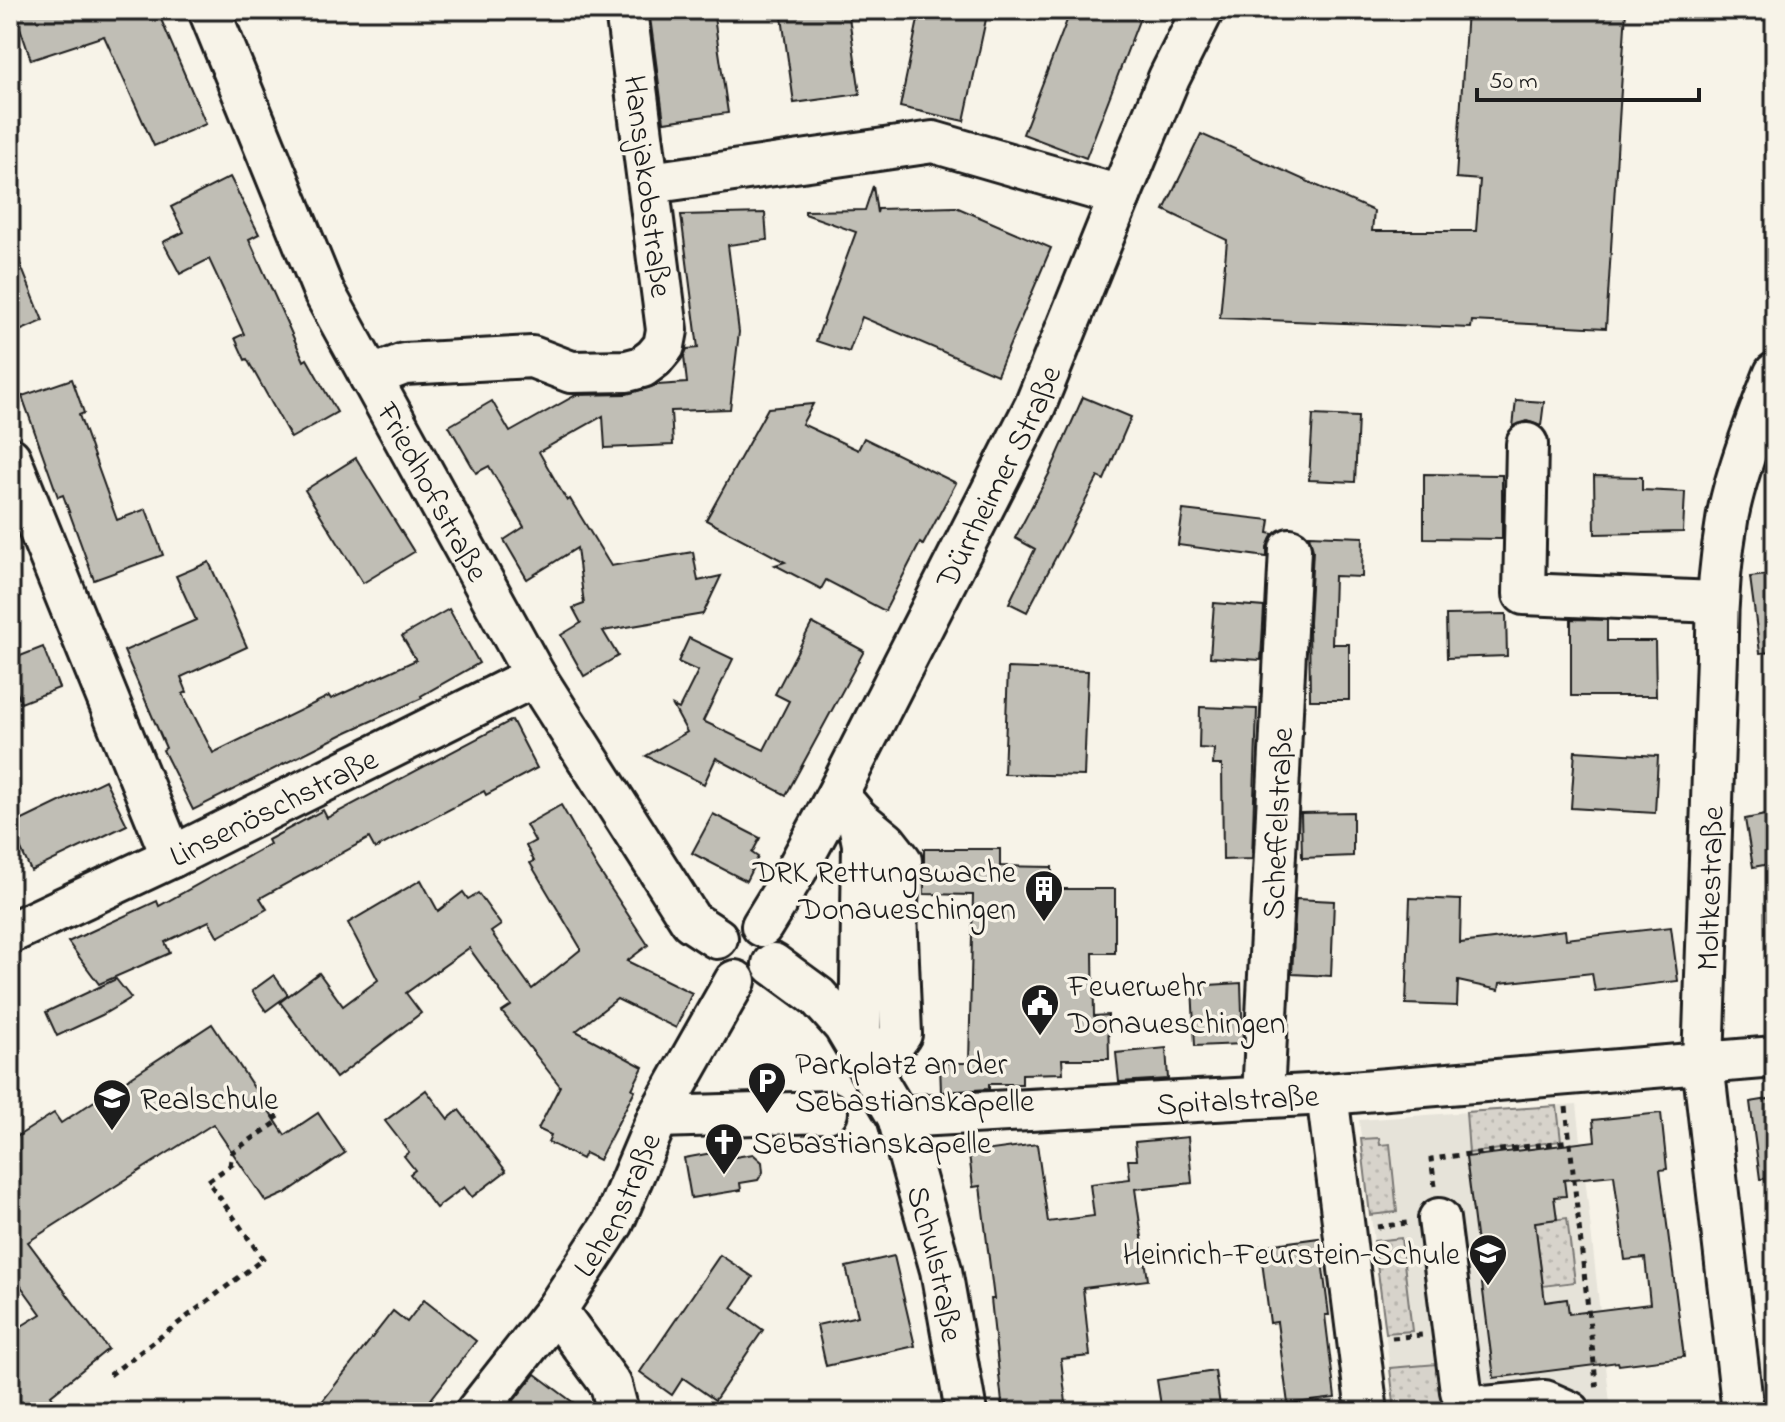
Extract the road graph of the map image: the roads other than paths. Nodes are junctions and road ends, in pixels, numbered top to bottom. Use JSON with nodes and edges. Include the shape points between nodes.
{"nodes":[{"id":1,"x":209,"y":10,"type":"edge"},
{"id":2,"x":626,"y":10,"type":"edge"},
{"id":3,"x":1203,"y":10,"type":"edge"},
{"id":4,"x":650,"y":183,"type":"junction"},
{"id":5,"x":1120,"y":196,"type":"junction"},
{"id":6,"x":1775,"y":373,"type":"edge"},
{"id":7,"x":370,"y":377,"type":"junction"},
{"id":8,"x":1527,"y":444,"type":"dead end"},
{"id":9,"x":10,"y":458,"type":"edge"},
{"id":10,"x":1290,"y":549,"type":"dead end"},
{"id":11,"x":1716,"y":602,"type":"junction"},
{"id":12,"x":535,"y":676,"type":"junction"},
{"id":13,"x":847,"y":807,"type":"junction"},
{"id":14,"x":172,"y":857,"type":"junction"},
{"id":15,"x":762,"y":926,"type":"junction"},
{"id":16,"x":10,"y":933,"type":"edge"},
{"id":17,"x":717,"y":938,"type":"junction"},
{"id":18,"x":773,"y":964,"type":"junction"},
{"id":19,"x":735,"y":981,"type":"junction"},
{"id":20,"x":1775,"y":1057,"type":"edge"},
{"id":21,"x":867,"y":1062,"type":"junction"},
{"id":22,"x":1703,"y":1063,"type":"junction"},
{"id":23,"x":1327,"y":1094,"type":"junction"},
{"id":24,"x":1263,"y":1097,"type":"junction"},
{"id":25,"x":827,"y":1112,"type":"dead end"},
{"id":26,"x":658,"y":1117,"type":"junction"},
{"id":27,"x":898,"y":1117,"type":"junction"},
{"id":28,"x":1439,"y":1219,"type":"road end"},
{"id":29,"x":556,"y":1310,"type":"junction"},
{"id":30,"x":1584,"y":1405,"type":"edge"},
{"id":31,"x":476,"y":1412,"type":"edge"},
{"id":32,"x":618,"y":1412,"type":"edge"},
{"id":33,"x":966,"y":1412,"type":"edge"},
{"id":34,"x":1367,"y":1412,"type":"edge"},
{"id":35,"x":1743,"y":1412,"type":"edge"}],
"edges":[{"from":1,"to":7,"type":"street","name":"Friedhofstraße","via":[[324,292]]},
{"from":2,"to":4,"type":"street","name":"Hansjakobstraße"},
{"from":3,"to":5,"type":"street","name":"Dürrheimer Straße"},
{"from":4,"to":5,"type":"street","via":[[933,142]]},
{"from":4,"to":7,"type":"street","name":"Hansjakobstraße","via":[[667,330],[664,346],[642,367],[571,372],[532,357],[404,364]]},
{"from":5,"to":13,"type":"street","name":"Dürrheimer Straße","via":[[1035,406]]},
{"from":6,"to":11,"type":"street","name":"Moltkestraße","via":[[1729,511]]},
{"from":7,"to":12,"type":"street","name":"Friedhofstraße"},
{"from":8,"to":11,"type":"street","via":[[1524,594]]},
{"from":9,"to":14,"type":"street"},
{"from":10,"to":24,"type":"street","name":"Scheffelstraße"},
{"from":11,"to":22,"type":"street","name":"Moltkestraße"},
{"from":12,"to":14,"type":"street","name":"Linsenöschstraße"},
{"from":12,"to":17,"type":"street","name":"Friedhofstraße","via":[[691,921]]},
{"from":13,"to":15,"type":"street","name":"Dürrheimer Straße","via":[[797,869]]},
{"from":13,"to":21,"type":"street","via":[[863,844]]},
{"from":14,"to":16,"type":"street","name":"Linsenöschstraße"},
{"from":15,"to":17,"type":"street","via":[[736,922]]},
{"from":15,"to":18,"type":"street","via":[[774,942]]},
{"from":17,"to":19,"type":"street","via":[[716,964]]},
{"from":18,"to":19,"type":"street","via":[[758,980]]},
{"from":18,"to":21,"type":"street","via":[[818,997]]},
{"from":19,"to":26,"type":"street","name":"Lehenstraße"},
{"from":20,"to":22,"type":"street","name":"Spitalstraße"},
{"from":21,"to":27,"type":"street"},
{"from":22,"to":23,"type":"street","name":"Spitalstraße"},
{"from":22,"to":35,"type":"street","name":"Moltkestraße"},
{"from":23,"to":24,"type":"street","name":"Spitalstraße"},
{"from":23,"to":34,"type":"street"},
{"from":24,"to":27,"type":"street","name":"Spitalstraße"},
{"from":25,"to":26,"type":"street"},
{"from":26,"to":29,"type":"street","name":"Lehenstraße","via":[[613,1223]]},
{"from":27,"to":33,"type":"street","name":"Schulstraße","via":[[941,1270]]},
{"from":28,"to":30,"type":"street","via":[[1461,1391],[1469,1403]]},
{"from":29,"to":31,"type":"street","name":"Lehenstraße"},
{"from":29,"to":32,"type":"street","via":[[611,1385]]}]}
